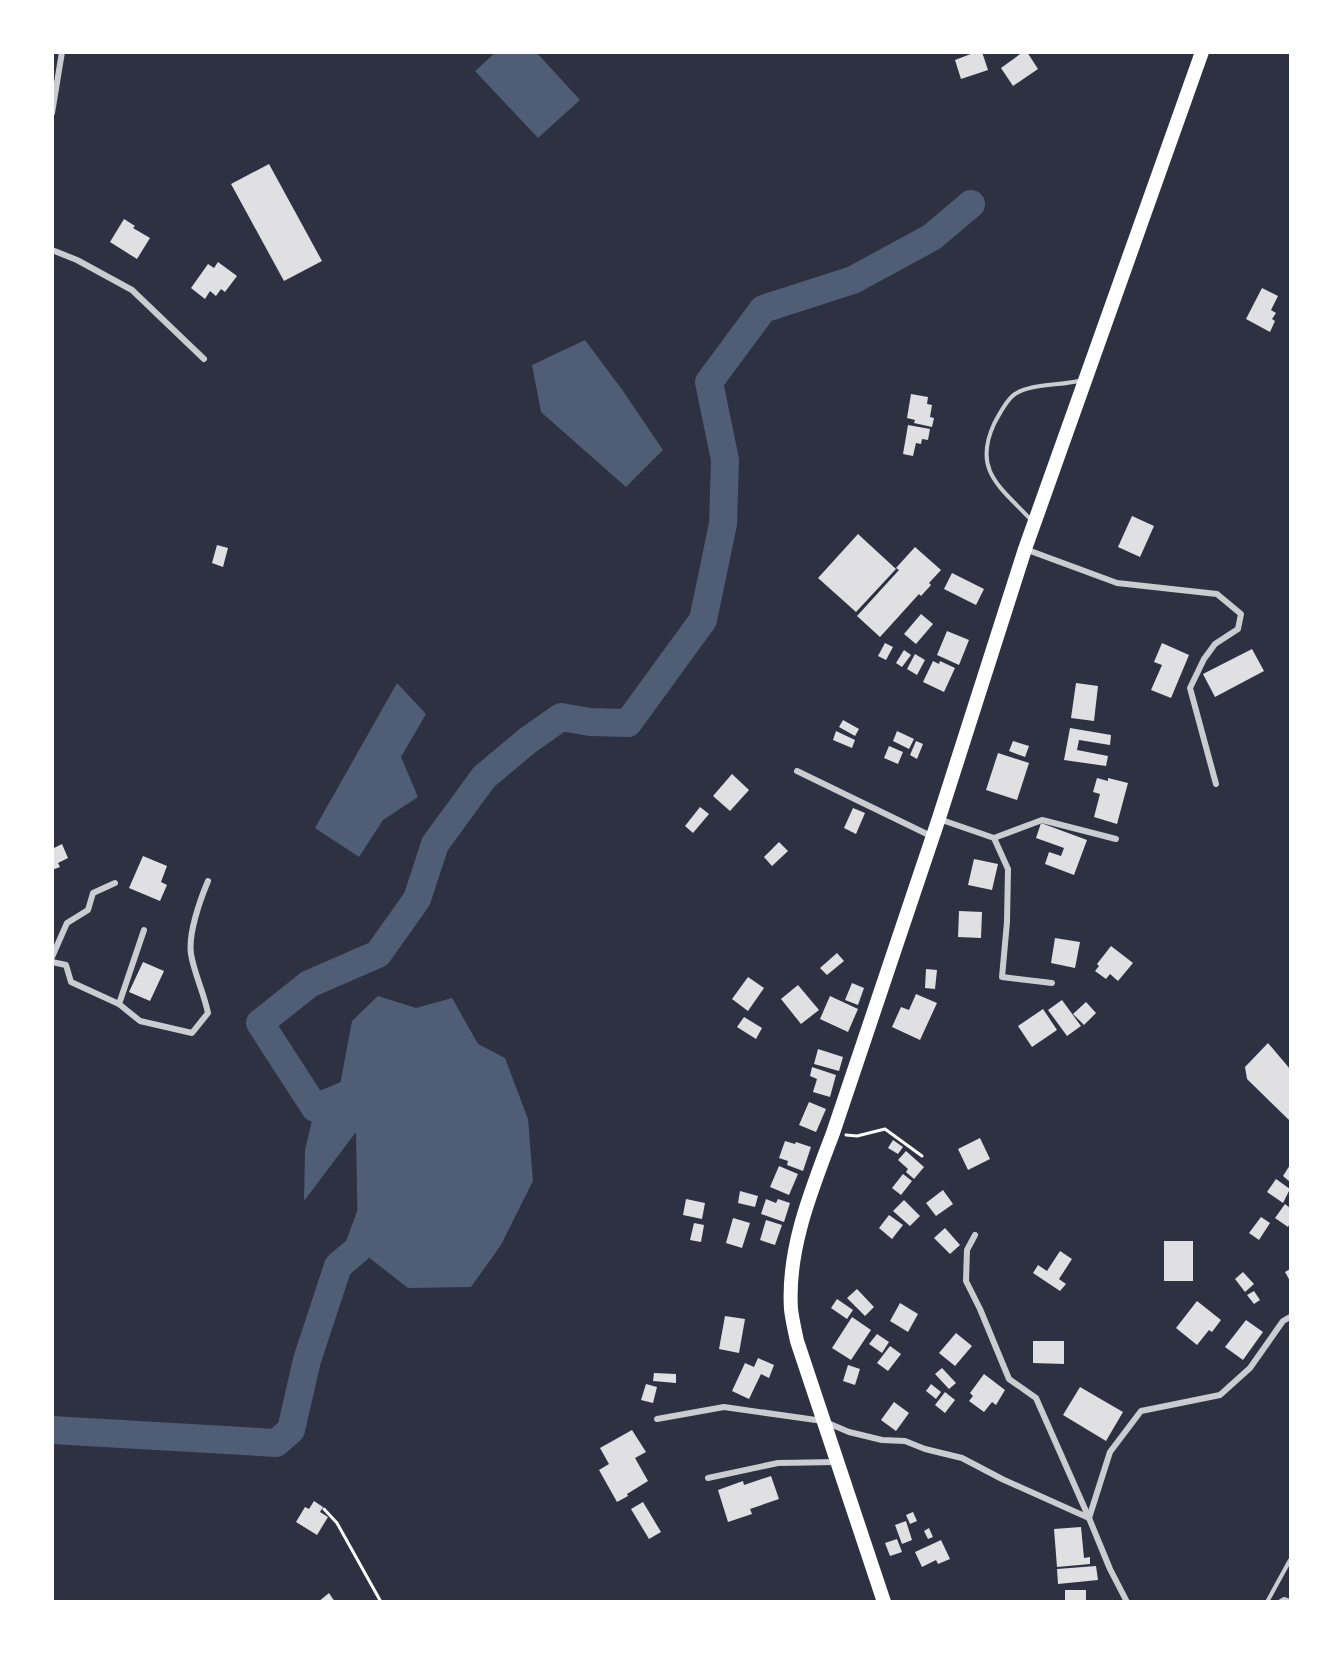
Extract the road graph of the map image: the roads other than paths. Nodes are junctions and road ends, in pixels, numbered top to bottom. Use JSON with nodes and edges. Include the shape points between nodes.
{"nodes":[{"id":1,"x":62,"y":52,"type":"edge"},
{"id":2,"x":1202,"y":52,"type":"edge"},
{"id":3,"x":52,"y":113,"type":"edge"},
{"id":4,"x":52,"y":250,"type":"edge"},
{"id":5,"x":204,"y":359,"type":"dead end"},
{"id":6,"x":1085,"y":380,"type":"junction"},
{"id":7,"x":1034,"y":523,"type":"junction"},
{"id":8,"x":1025,"y":549,"type":"junction"},
{"id":9,"x":797,"y":771,"type":"dead end"},
{"id":10,"x":1216,"y":784,"type":"dead end"},
{"id":11,"x":939,"y":818,"type":"junction"},
{"id":12,"x":931,"y":836,"type":"junction"},
{"id":13,"x":994,"y":838,"type":"junction"},
{"id":14,"x":1116,"y":839,"type":"dead end"},
{"id":15,"x":208,"y":881,"type":"dead end"},
{"id":16,"x":115,"y":884,"type":"dead end"},
{"id":17,"x":144,"y":930,"type":"dead end"},
{"id":18,"x":52,"y":957,"type":"edge"},
{"id":19,"x":52,"y":962,"type":"edge"},
{"id":20,"x":1052,"y":983,"type":"dead end"},
{"id":21,"x":119,"y":1004,"type":"junction"},
{"id":22,"x":975,"y":1235,"type":"dead end"},
{"id":23,"x":1290,"y":1317,"type":"edge"},
{"id":24,"x":657,"y":1419,"type":"dead end"},
{"id":25,"x":823,"y":1421,"type":"junction"},
{"id":26,"x":838,"y":1462,"type":"junction"},
{"id":27,"x":708,"y":1478,"type":"dead end"},
{"id":28,"x":1089,"y":1518,"type":"junction"},
{"id":29,"x":1290,"y":1560,"type":"edge"},
{"id":30,"x":1290,"y":1601,"type":"edge"},
{"id":31,"x":884,"y":1602,"type":"edge"},
{"id":32,"x":1127,"y":1602,"type":"edge"},
{"id":33,"x":1267,"y":1602,"type":"edge"},
{"id":34,"x":1279,"y":1602,"type":"edge"}],
"edges":[{"from":1,"to":3,"type":"street"},
{"from":2,"to":6,"type":"main road"},
{"from":4,"to":5,"type":"street","via":[[132,290]]},
{"from":6,"to":7,"type":"main road"},
{"from":6,"to":7,"type":"lane","via":[[1014,394],[987,439],[986,462],[998,487]]},
{"from":7,"to":8,"type":"main road"},
{"from":8,"to":10,"type":"street","via":[[1117,583],[1217,594],[1241,614],[1238,629],[1215,644],[1190,688]]},
{"from":8,"to":11,"type":"main road"},
{"from":9,"to":12,"type":"street"},
{"from":11,"to":12,"type":"main road"},
{"from":11,"to":13,"type":"street"},
{"from":12,"to":25,"type":"main road","via":[[798,1238],[791,1310]]},
{"from":13,"to":14,"type":"street","via":[[1042,820]]},
{"from":13,"to":20,"type":"street","via":[[1008,869],[1002,977]]},
{"from":15,"to":21,"type":"street","via":[[196,909],[191,953],[208,1013],[192,1033],[140,1021]]},
{"from":16,"to":18,"type":"street","via":[[93,893],[88,910],[67,923]]},
{"from":17,"to":21,"type":"street"},
{"from":19,"to":21,"type":"street","via":[[66,964],[71,982]]},
{"from":22,"to":28,"type":"street","via":[[967,1250],[966,1281],[1009,1379],[1036,1398]]},
{"from":23,"to":28,"type":"street","via":[[1283,1321],[1250,1368],[1220,1395],[1141,1411],[1110,1452]]},
{"from":24,"to":25,"type":"street","via":[[724,1407]]},
{"from":25,"to":26,"type":"main road"},
{"from":25,"to":28,"type":"street","via":[[849,1432],[962,1458]]},
{"from":26,"to":27,"type":"street","via":[[778,1463]]},
{"from":26,"to":31,"type":"main road"},
{"from":28,"to":32,"type":"street"},
{"from":29,"to":33,"type":"lane"},
{"from":30,"to":34,"type":"lane"}]}
